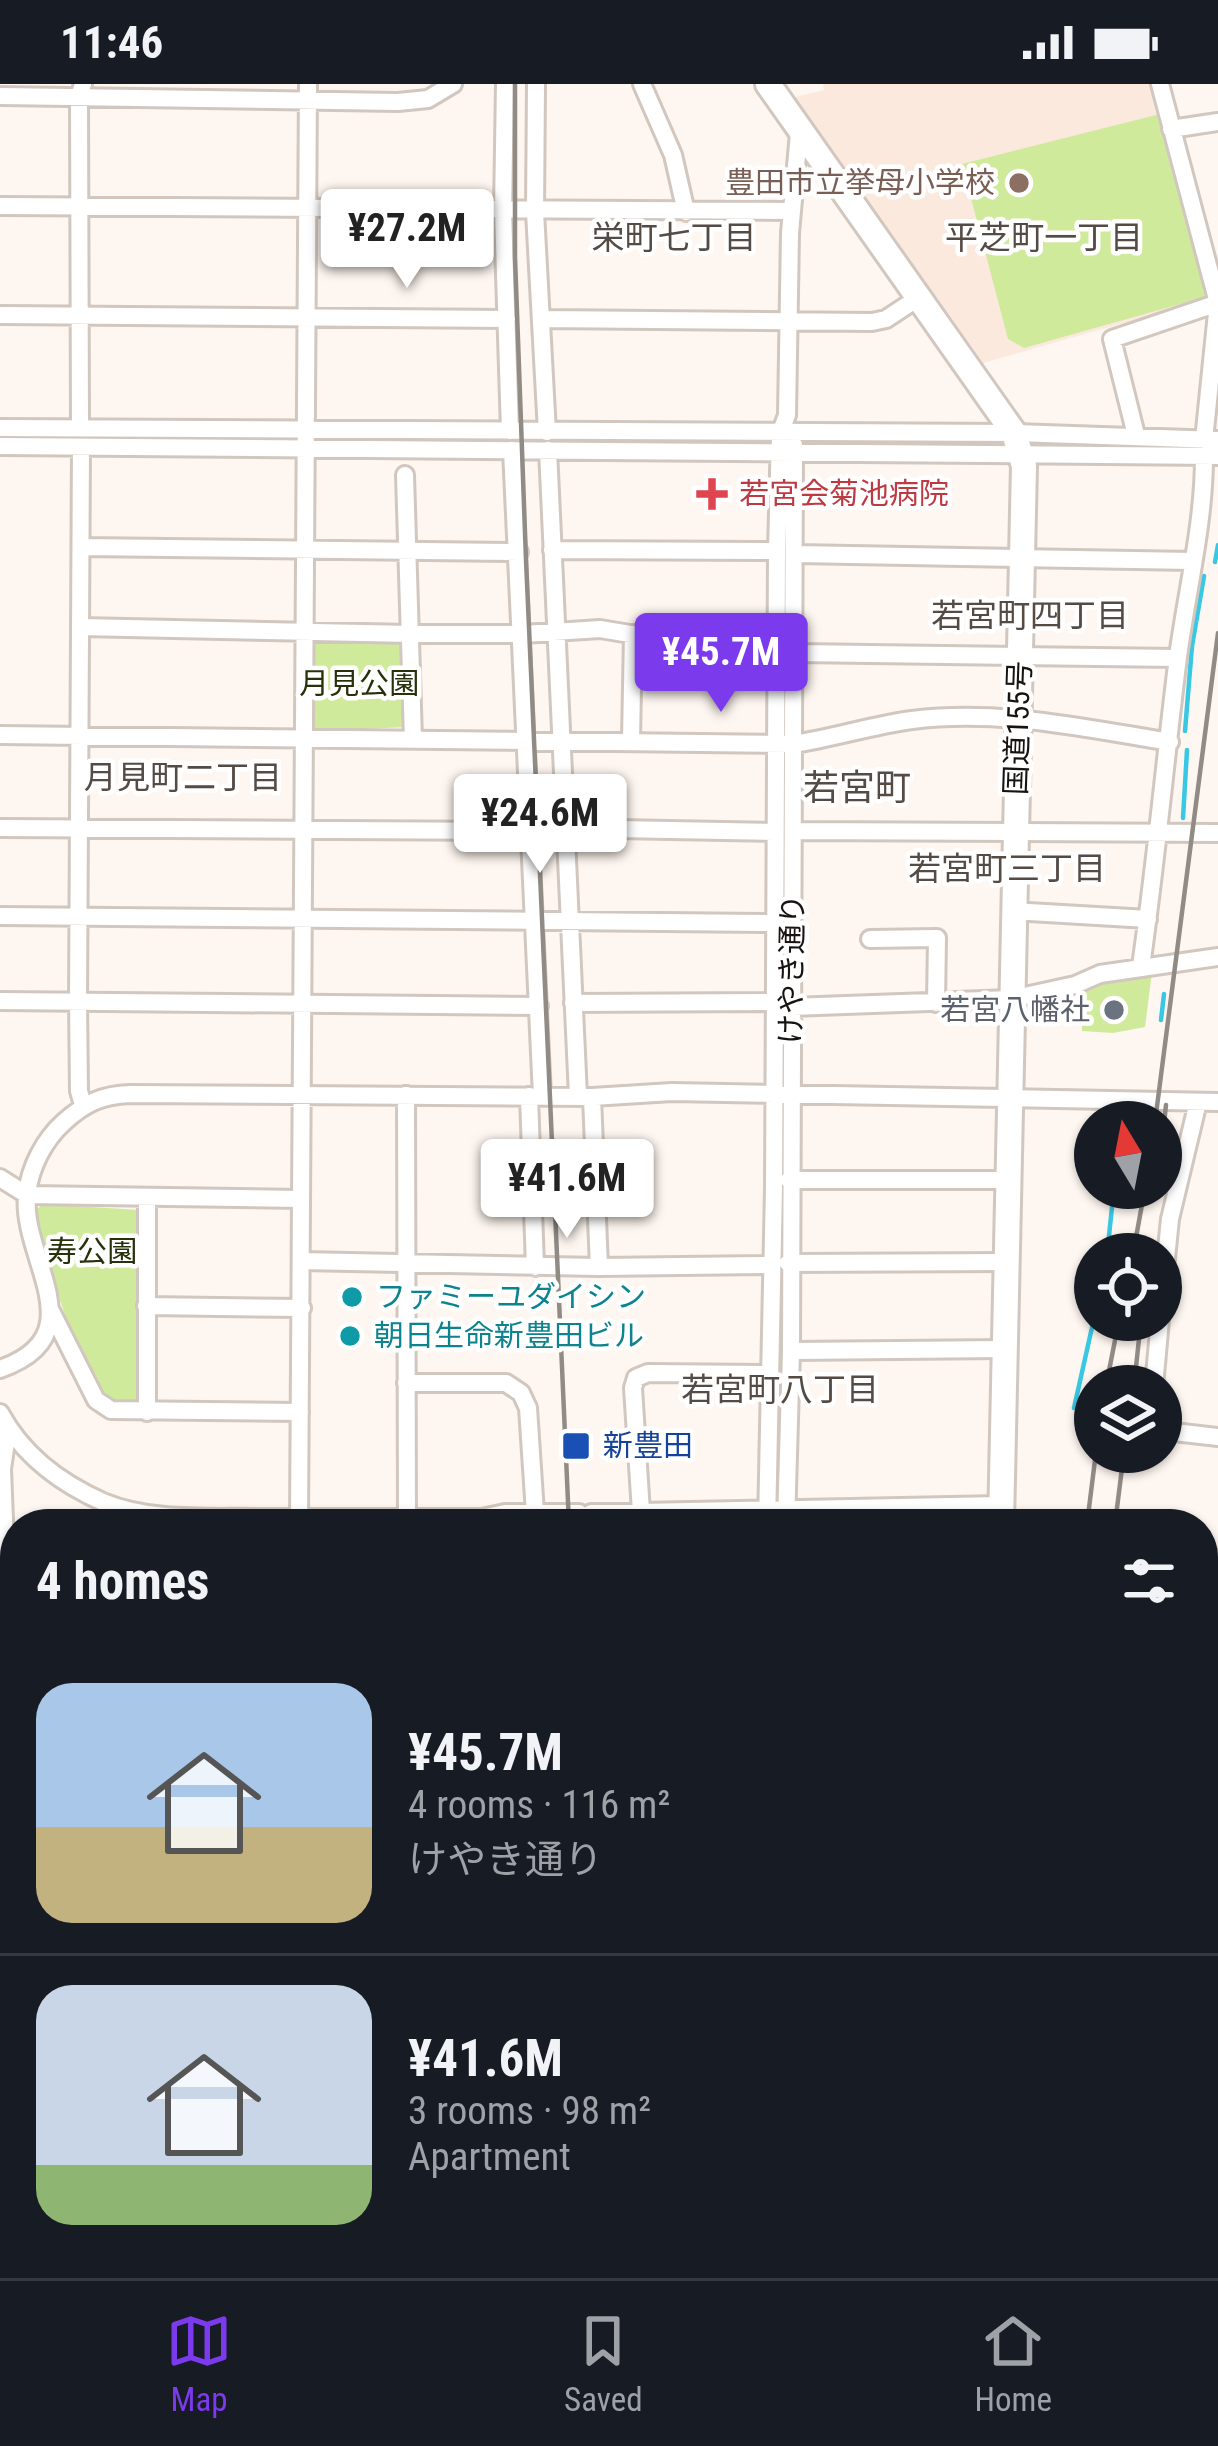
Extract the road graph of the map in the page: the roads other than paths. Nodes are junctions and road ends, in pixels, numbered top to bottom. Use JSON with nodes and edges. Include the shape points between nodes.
{"nodes":[{"id":1,"x":453,"y":84,"type":"edge"},
{"id":2,"x":505,"y":84,"type":"edge"},
{"id":3,"x":536,"y":84,"type":"edge"},
{"id":4,"x":642,"y":84,"type":"edge"},
{"id":5,"x":768,"y":84,"type":"edge"},
{"id":6,"x":1160,"y":84,"type":"edge"},
{"id":7,"x":81,"y":90,"type":"edge"},
{"id":8,"x":239,"y":91,"type":"edge"},
{"id":9,"x":307,"y":91,"type":"edge"},
{"id":10,"x":398,"y":93,"type":"edge"},
{"id":11,"x":0,"y":96,"type":"edge"},
{"id":12,"x":1218,"y":122,"type":"edge"},
{"id":13,"x":1172,"y":129,"type":"junction"},
{"id":14,"x":799,"y":133,"type":"junction"},
{"id":15,"x":0,"y":206,"type":"edge"},
{"id":16,"x":82,"y":207,"type":"junction"},
{"id":17,"x":306,"y":210,"type":"junction"},
{"id":18,"x":503,"y":212,"type":"junction"},
{"id":19,"x":535,"y":212,"type":"junction"},
{"id":20,"x":686,"y":212,"type":"junction"},
{"id":21,"x":791,"y":212,"type":"junction"},
{"id":22,"x":918,"y":298,"type":"junction"},
{"id":23,"x":1218,"y":303,"type":"edge"},
{"id":24,"x":0,"y":315,"type":"edge"},
{"id":25,"x":82,"y":315,"type":"junction"},
{"id":26,"x":306,"y":316,"type":"junction"},
{"id":27,"x":507,"y":319,"type":"junction"},
{"id":28,"x":543,"y":319,"type":"junction"},
{"id":29,"x":789,"y":319,"type":"junction"},
{"id":30,"x":0,"y":428,"type":"edge"},
{"id":31,"x":1136,"y":435,"type":"junction"},
{"id":32,"x":81,"y":438,"type":"junction"},
{"id":33,"x":305,"y":438,"type":"junction"},
{"id":34,"x":511,"y":441,"type":"junction"},
{"id":35,"x":548,"y":441,"type":"junction"},
{"id":36,"x":787,"y":444,"type":"junction"},
{"id":37,"x":1018,"y":445,"type":"junction"},
{"id":38,"x":0,"y":446,"type":"edge"},
{"id":39,"x":1211,"y":448,"type":"edge"},
{"id":40,"x":405,"y":475,"type":"dead end"},
{"id":41,"x":80,"y":548,"type":"junction"},
{"id":42,"x":553,"y":550,"type":"junction"},
{"id":43,"x":304,"y":551,"type":"junction"},
{"id":44,"x":409,"y":552,"type":"junction"},
{"id":45,"x":519,"y":552,"type":"junction"},
{"id":46,"x":786,"y":553,"type":"junction"},
{"id":47,"x":1022,"y":558,"type":"junction"},
{"id":48,"x":1193,"y":561,"type":"junction"},
{"id":49,"x":80,"y":628,"type":"junction"},
{"id":50,"x":554,"y":630,"type":"junction"},
{"id":51,"x":305,"y":633,"type":"junction"},
{"id":52,"x":411,"y":634,"type":"junction"},
{"id":53,"x":523,"y":634,"type":"junction"},
{"id":54,"x":633,"y":634,"type":"junction"},
{"id":55,"x":786,"y":652,"type":"junction"},
{"id":56,"x":1021,"y":656,"type":"junction"},
{"id":57,"x":1178,"y":658,"type":"junction"},
{"id":58,"x":1019,"y":718,"type":"junction"},
{"id":59,"x":0,"y":735,"type":"edge"},
{"id":60,"x":80,"y":736,"type":"junction"},
{"id":61,"x":304,"y":738,"type":"junction"},
{"id":62,"x":413,"y":739,"type":"junction"},
{"id":63,"x":560,"y":739,"type":"junction"},
{"id":64,"x":527,"y":740,"type":"junction"},
{"id":65,"x":631,"y":740,"type":"junction"},
{"id":66,"x":1170,"y":742,"type":"junction"},
{"id":67,"x":785,"y":743,"type":"junction"},
{"id":68,"x":0,"y":828,"type":"edge"},
{"id":69,"x":79,"y":828,"type":"junction"},
{"id":70,"x":304,"y":828,"type":"junction"},
{"id":71,"x":563,"y":829,"type":"junction"},
{"id":72,"x":531,"y":830,"type":"junction"},
{"id":73,"x":1015,"y":830,"type":"junction"},
{"id":74,"x":784,"y":831,"type":"junction"},
{"id":75,"x":1218,"y":833,"type":"edge"},
{"id":76,"x":1160,"y":834,"type":"junction"},
{"id":77,"x":1012,"y":911,"type":"junction"},
{"id":78,"x":0,"y":916,"type":"edge"},
{"id":79,"x":80,"y":918,"type":"junction"},
{"id":80,"x":302,"y":918,"type":"junction"},
{"id":81,"x":1148,"y":919,"type":"junction"},
{"id":82,"x":534,"y":920,"type":"junction"},
{"id":83,"x":568,"y":921,"type":"junction"},
{"id":84,"x":774,"y":923,"type":"junction"},
{"id":85,"x":870,"y":939,"type":"dead end"},
{"id":86,"x":1218,"y":958,"type":"edge"},
{"id":87,"x":1141,"y":966,"type":"junction"},
{"id":88,"x":1011,"y":999,"type":"junction"},
{"id":89,"x":0,"y":1001,"type":"edge"},
{"id":90,"x":78,"y":1001,"type":"junction"},
{"id":91,"x":302,"y":1003,"type":"junction"},
{"id":92,"x":573,"y":1003,"type":"junction"},
{"id":93,"x":936,"y":1003,"type":"junction"},
{"id":94,"x":782,"y":1005,"type":"junction"},
{"id":95,"x":539,"y":1006,"type":"junction"},
{"id":96,"x":301,"y":1094,"type":"junction"},
{"id":97,"x":406,"y":1095,"type":"junction"},
{"id":98,"x":536,"y":1096,"type":"junction"},
{"id":99,"x":585,"y":1096,"type":"junction"},
{"id":100,"x":771,"y":1096,"type":"junction"},
{"id":101,"x":791,"y":1096,"type":"junction"},
{"id":102,"x":1011,"y":1099,"type":"junction"},
{"id":103,"x":1198,"y":1102,"type":"junction"},
{"id":104,"x":1218,"y":1102,"type":"edge"},
{"id":105,"x":83,"y":1105,"type":"junction"},
{"id":106,"x":0,"y":1178,"type":"edge"},
{"id":107,"x":789,"y":1180,"type":"junction"},
{"id":108,"x":1009,"y":1180,"type":"junction"},
{"id":109,"x":27,"y":1195,"type":"junction"},
{"id":110,"x":301,"y":1198,"type":"junction"},
{"id":111,"x":147,"y":1199,"type":"junction"},
{"id":112,"x":1169,"y":1233,"type":"edge"},
{"id":113,"x":301,"y":1261,"type":"junction"},
{"id":114,"x":1008,"y":1262,"type":"junction"},
{"id":115,"x":406,"y":1263,"type":"junction"},
{"id":116,"x":780,"y":1264,"type":"junction"},
{"id":117,"x":536,"y":1267,"type":"junction"},
{"id":118,"x":598,"y":1268,"type":"junction"},
{"id":119,"x":146,"y":1306,"type":"junction"},
{"id":120,"x":302,"y":1308,"type":"junction"},
{"id":121,"x":51,"y":1311,"type":"junction"},
{"id":122,"x":1003,"y":1349,"type":"junction"},
{"id":123,"x":791,"y":1352,"type":"junction"},
{"id":124,"x":0,"y":1370,"type":"edge"},
{"id":125,"x":768,"y":1375,"type":"junction"},
{"id":126,"x":406,"y":1382,"type":"junction"},
{"id":127,"x":147,"y":1412,"type":"junction"},
{"id":128,"x":300,"y":1412,"type":"junction"},
{"id":129,"x":4,"y":1420,"type":"edge"},
{"id":130,"x":1182,"y":1433,"type":"edge"},
{"id":131,"x":1218,"y":1437,"type":"edge"},
{"id":132,"x":4,"y":1509,"type":"edge"},
{"id":133,"x":140,"y":1509,"type":"edge"},
{"id":134,"x":299,"y":1509,"type":"edge"},
{"id":135,"x":406,"y":1509,"type":"edge"},
{"id":136,"x":535,"y":1509,"type":"edge"},
{"id":137,"x":641,"y":1509,"type":"edge"},
{"id":138,"x":766,"y":1509,"type":"edge"},
{"id":139,"x":786,"y":1509,"type":"edge"},
{"id":140,"x":1001,"y":1509,"type":"edge"}],
"edges":[{"from":1,"to":10,"type":"street","via":[[428,99]]},
{"from":2,"to":18,"type":"street"},
{"from":3,"to":19,"type":"street"},
{"from":4,"to":20,"type":"street","via":[[673,155]]},
{"from":5,"to":14,"type":"highway"},
{"from":6,"to":13,"type":"street"},
{"from":7,"to":8,"type":"street"},
{"from":7,"to":11,"type":"street"},
{"from":7,"to":16,"type":"street"},
{"from":8,"to":9,"type":"street"},
{"from":9,"to":10,"type":"street"},
{"from":9,"to":17,"type":"street"},
{"from":12,"to":13,"type":"street"},
{"from":13,"to":23,"type":"street"},
{"from":14,"to":21,"type":"street"},
{"from":14,"to":22,"type":"highway"},
{"from":15,"to":16,"type":"street"},
{"from":16,"to":17,"type":"street"},
{"from":16,"to":25,"type":"street"},
{"from":17,"to":18,"type":"street"},
{"from":17,"to":26,"type":"street"},
{"from":18,"to":19,"type":"street"},
{"from":18,"to":27,"type":"street"},
{"from":19,"to":20,"type":"street"},
{"from":19,"to":28,"type":"street"},
{"from":20,"to":21,"type":"street"},
{"from":21,"to":29,"type":"street"},
{"from":22,"to":29,"type":"street","via":[[879,321]]},
{"from":22,"to":37,"type":"highway"},
{"from":23,"to":31,"type":"street","via":[[1112,339]]},
{"from":23,"to":39,"type":"street"},
{"from":24,"to":25,"type":"street"},
{"from":25,"to":26,"type":"street"},
{"from":25,"to":32,"type":"street"},
{"from":26,"to":27,"type":"street"},
{"from":26,"to":33,"type":"street"},
{"from":27,"to":34,"type":"street"},
{"from":28,"to":29,"type":"street"},
{"from":28,"to":35,"type":"street"},
{"from":29,"to":36,"type":"street"},
{"from":30,"to":32,"type":"street"},
{"from":31,"to":37,"type":"street"},
{"from":31,"to":39,"type":"street"},
{"from":32,"to":33,"type":"street"},
{"from":32,"to":38,"type":"street"},
{"from":32,"to":41,"type":"street"},
{"from":33,"to":34,"type":"street"},
{"from":33,"to":43,"type":"street"},
{"from":34,"to":35,"type":"street"},
{"from":34,"to":45,"type":"street"},
{"from":35,"to":36,"type":"street"},
{"from":35,"to":42,"type":"street"},
{"from":36,"to":37,"type":"street"},
{"from":36,"to":46,"type":"street"},
{"from":37,"to":39,"type":"street"},
{"from":37,"to":47,"type":"highway","name":"国道155号"},
{"from":39,"to":48,"type":"street"},
{"from":40,"to":44,"type":"street"},
{"from":41,"to":43,"type":"street"},
{"from":41,"to":49,"type":"street"},
{"from":42,"to":46,"type":"street"},
{"from":42,"to":50,"type":"street"},
{"from":43,"to":44,"type":"street"},
{"from":43,"to":51,"type":"street"},
{"from":44,"to":45,"type":"street"},
{"from":44,"to":52,"type":"street"},
{"from":45,"to":53,"type":"street"},
{"from":46,"to":47,"type":"street"},
{"from":46,"to":55,"type":"street"},
{"from":47,"to":48,"type":"street"},
{"from":47,"to":56,"type":"highway","name":"国道155号"},
{"from":48,"to":57,"type":"street"},
{"from":49,"to":51,"type":"street"},
{"from":49,"to":60,"type":"street"},
{"from":50,"to":53,"type":"street"},
{"from":50,"to":54,"type":"street"},
{"from":50,"to":63,"type":"street"},
{"from":51,"to":52,"type":"street"},
{"from":51,"to":61,"type":"street"},
{"from":52,"to":53,"type":"street"},
{"from":52,"to":62,"type":"street"},
{"from":53,"to":64,"type":"street"},
{"from":54,"to":55,"type":"street","via":[[712,653]]},
{"from":54,"to":65,"type":"street"},
{"from":55,"to":56,"type":"street"},
{"from":55,"to":67,"type":"street"},
{"from":56,"to":57,"type":"street"},
{"from":56,"to":58,"type":"highway","name":"国道155号"},
{"from":57,"to":66,"type":"street"},
{"from":58,"to":66,"type":"street"},
{"from":58,"to":67,"type":"street","via":[[908,720]]},
{"from":58,"to":73,"type":"highway","name":"国道155号"},
{"from":59,"to":60,"type":"street"},
{"from":60,"to":61,"type":"street"},
{"from":60,"to":69,"type":"street"},
{"from":61,"to":62,"type":"street"},
{"from":61,"to":70,"type":"street"},
{"from":62,"to":64,"type":"street"},
{"from":63,"to":64,"type":"street"},
{"from":63,"to":65,"type":"street"},
{"from":63,"to":71,"type":"street"},
{"from":64,"to":72,"type":"street"},
{"from":65,"to":67,"type":"street"},
{"from":66,"to":76,"type":"street"},
{"from":67,"to":74,"type":"street"},
{"from":68,"to":69,"type":"street"},
{"from":69,"to":70,"type":"street"},
{"from":69,"to":79,"type":"street"},
{"from":70,"to":72,"type":"street"},
{"from":70,"to":80,"type":"street"},
{"from":71,"to":74,"type":"street"},
{"from":71,"to":83,"type":"street"},
{"from":72,"to":82,"type":"street"},
{"from":73,"to":74,"type":"street"},
{"from":73,"to":76,"type":"street"},
{"from":73,"to":77,"type":"highway","name":"国道155号"},
{"from":74,"to":84,"type":"street"},
{"from":74,"to":94,"type":"street","name":"けやき通り"},
{"from":75,"to":76,"type":"street"},
{"from":76,"to":81,"type":"street"},
{"from":77,"to":81,"type":"street"},
{"from":77,"to":88,"type":"highway","name":"国道155号"},
{"from":78,"to":79,"type":"street"},
{"from":79,"to":80,"type":"street"},
{"from":79,"to":90,"type":"street"},
{"from":80,"to":82,"type":"street"},
{"from":80,"to":91,"type":"street"},
{"from":81,"to":87,"type":"street"},
{"from":82,"to":83,"type":"street"},
{"from":82,"to":95,"type":"street"},
{"from":83,"to":84,"type":"street"},
{"from":83,"to":92,"type":"street"},
{"from":84,"to":94,"type":"street"},
{"from":85,"to":93,"type":"street","via":[[937,938]]},
{"from":86,"to":87,"type":"street"},
{"from":87,"to":88,"type":"street"},
{"from":88,"to":93,"type":"street"},
{"from":88,"to":102,"type":"highway","name":"国道155号"},
{"from":89,"to":90,"type":"street"},
{"from":90,"to":91,"type":"street"},
{"from":90,"to":105,"type":"street"},
{"from":91,"to":95,"type":"street"},
{"from":91,"to":96,"type":"street"},
{"from":92,"to":94,"type":"street"},
{"from":92,"to":99,"type":"street"},
{"from":93,"to":94,"type":"street"},
{"from":94,"to":100,"type":"street"},
{"from":94,"to":101,"type":"street","name":"けやき通り"},
{"from":95,"to":98,"type":"street"},
{"from":96,"to":97,"type":"street"},
{"from":96,"to":105,"type":"street","via":[[130,1094]]},
{"from":96,"to":110,"type":"street"},
{"from":97,"to":98,"type":"street"},
{"from":97,"to":115,"type":"street"},
{"from":98,"to":99,"type":"street"},
{"from":98,"to":117,"type":"street"},
{"from":99,"to":100,"type":"street"},
{"from":99,"to":118,"type":"street"},
{"from":100,"to":101,"type":"street"},
{"from":100,"to":116,"type":"street"},
{"from":101,"to":102,"type":"street"},
{"from":101,"to":107,"type":"street","name":"けやき通り"},
{"from":102,"to":103,"type":"street"},
{"from":102,"to":108,"type":"highway","name":"国道155号"},
{"from":103,"to":104,"type":"street"},
{"from":103,"to":112,"type":"street"},
{"from":105,"to":109,"type":"street","via":[[48,1139]]},
{"from":106,"to":109,"type":"street"},
{"from":107,"to":108,"type":"street"},
{"from":107,"to":116,"type":"street","name":"けやき通り"},
{"from":108,"to":114,"type":"highway","name":"国道155号"},
{"from":109,"to":111,"type":"street"},
{"from":109,"to":121,"type":"street"},
{"from":110,"to":111,"type":"street"},
{"from":110,"to":113,"type":"street"},
{"from":111,"to":119,"type":"street"},
{"from":113,"to":115,"type":"street"},
{"from":113,"to":120,"type":"street"},
{"from":114,"to":116,"type":"street"},
{"from":114,"to":122,"type":"highway","name":"国道155号"},
{"from":115,"to":117,"type":"street"},
{"from":115,"to":126,"type":"street"},
{"from":116,"to":118,"type":"street"},
{"from":116,"to":123,"type":"street","name":"けやき通り"},
{"from":116,"to":125,"type":"street"},
{"from":117,"to":118,"type":"street"},
{"from":119,"to":120,"type":"street"},
{"from":119,"to":127,"type":"street"},
{"from":120,"to":128,"type":"street"},
{"from":121,"to":124,"type":"street","via":[[30,1357]]},
{"from":121,"to":127,"type":"street","via":[[96,1400],[111,1410]]},
{"from":122,"to":123,"type":"street"},
{"from":122,"to":140,"type":"highway","name":"国道155号"},
{"from":123,"to":139,"type":"street","name":"けやき通り"},
{"from":125,"to":137,"type":"street","via":[[636,1378]]},
{"from":125,"to":138,"type":"street"},
{"from":126,"to":135,"type":"street"},
{"from":126,"to":136,"type":"street","via":[[506,1383],[520,1393],[528,1408]]},
{"from":127,"to":128,"type":"street"},
{"from":128,"to":134,"type":"street"},
{"from":129,"to":132,"type":"street"},
{"from":129,"to":133,"type":"street","via":[[52,1474],[105,1502]]},
{"from":130,"to":131,"type":"street"}]}
